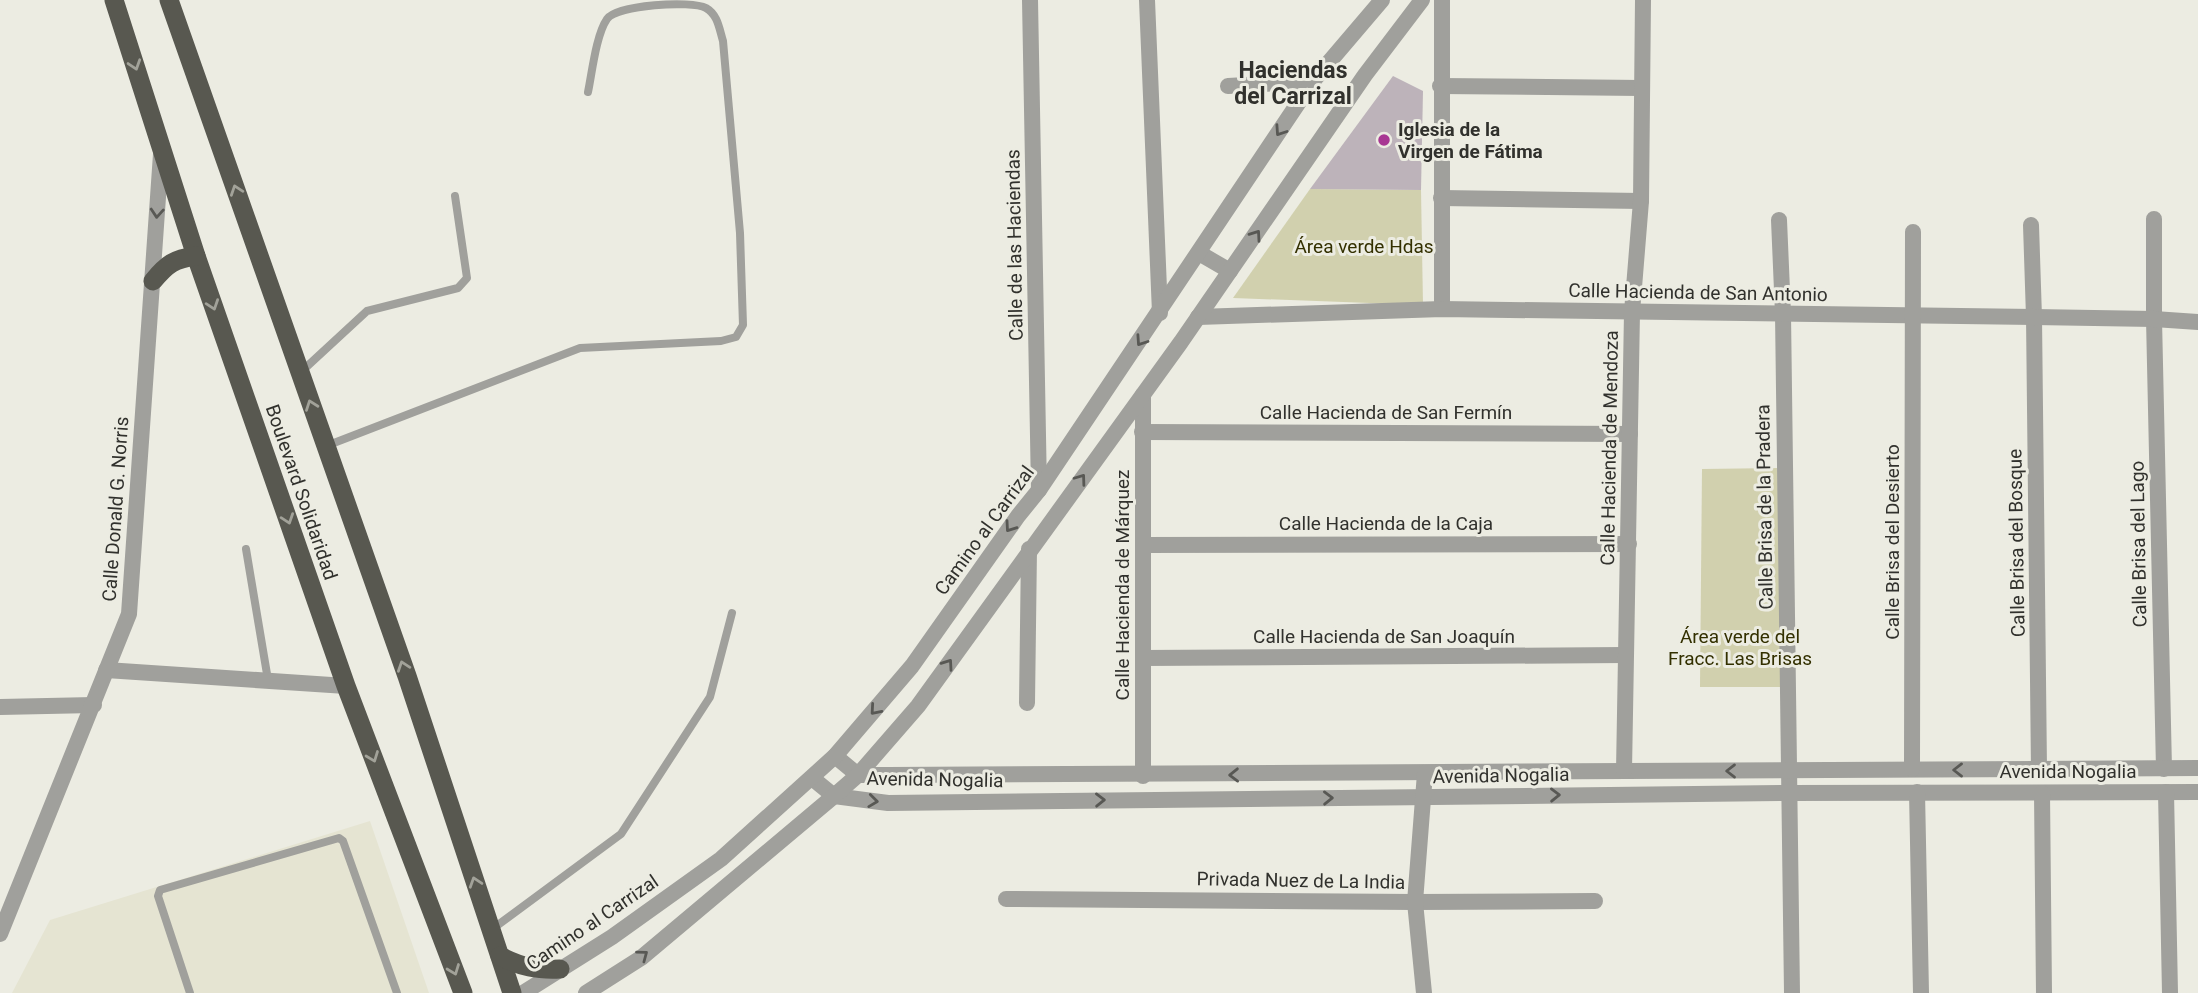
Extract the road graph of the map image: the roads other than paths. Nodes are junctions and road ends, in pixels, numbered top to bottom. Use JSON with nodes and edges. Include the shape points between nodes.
{"nodes":[{"id":1,"x":114,"y":0,"type":"edge"},
{"id":2,"x":169,"y":0,"type":"edge"},
{"id":3,"x":1030,"y":0,"type":"edge"},
{"id":4,"x":1147,"y":0,"type":"edge"},
{"id":5,"x":1382,"y":0,"type":"edge"},
{"id":6,"x":1422,"y":0,"type":"edge"},
{"id":7,"x":1442,"y":0,"type":"edge"},
{"id":8,"x":1643,"y":0,"type":"edge"},
{"id":9,"x":1313,"y":81,"type":"junction"},
{"id":10,"x":1228,"y":86,"type":"dead end"},
{"id":11,"x":1440,"y":86,"type":"junction"},
{"id":12,"x":1642,"y":88,"type":"junction"},
{"id":13,"x":588,"y":92,"type":"dead end"},
{"id":14,"x":161,"y":146,"type":"junction"},
{"id":15,"x":455,"y":196,"type":"dead end"},
{"id":16,"x":1441,"y":198,"type":"junction"},
{"id":17,"x":1641,"y":201,"type":"junction"},
{"id":18,"x":2154,"y":219,"type":"dead end"},
{"id":19,"x":1779,"y":220,"type":"dead end"},
{"id":20,"x":2031,"y":225,"type":"dead end"},
{"id":21,"x":1913,"y":232,"type":"dead end"},
{"id":22,"x":1199,"y":253,"type":"junction"},
{"id":23,"x":196,"y":256,"type":"junction"},
{"id":24,"x":1230,"y":271,"type":"junction"},
{"id":25,"x":153,"y":281,"type":"junction"},
{"id":26,"x":1442,"y":309,"type":"junction"},
{"id":27,"x":1632,"y":312,"type":"junction"},
{"id":28,"x":1160,"y":313,"type":"junction"},
{"id":29,"x":1783,"y":314,"type":"junction"},
{"id":30,"x":1913,"y":315,"type":"junction"},
{"id":31,"x":1198,"y":317,"type":"junction"},
{"id":32,"x":2034,"y":317,"type":"junction"},
{"id":33,"x":2154,"y":319,"type":"junction"},
{"id":34,"x":2198,"y":322,"type":"edge"},
{"id":35,"x":300,"y":373,"type":"junction"},
{"id":36,"x":1143,"y":395,"type":"junction"},
{"id":37,"x":1142,"y":432,"type":"junction"},
{"id":38,"x":1630,"y":434,"type":"junction"},
{"id":39,"x":326,"y":446,"type":"junction"},
{"id":40,"x":1040,"y":490,"type":"junction"},
{"id":41,"x":1629,"y":544,"type":"junction"},
{"id":42,"x":1143,"y":545,"type":"junction"},
{"id":43,"x":246,"y":549,"type":"dead end"},
{"id":44,"x":1029,"y":549,"type":"junction"},
{"id":45,"x":732,"y":613,"type":"dead end"},
{"id":46,"x":1625,"y":655,"type":"junction"},
{"id":47,"x":1143,"y":658,"type":"junction"},
{"id":48,"x":106,"y":670,"type":"junction"},
{"id":49,"x":268,"y":680,"type":"junction"},
{"id":50,"x":346,"y":686,"type":"junction"},
{"id":51,"x":1027,"y":704,"type":"dead end"},
{"id":52,"x":94,"y":705,"type":"junction"},
{"id":53,"x":0,"y":707,"type":"edge"},
{"id":54,"x":835,"y":756,"type":"junction"},
{"id":55,"x":2198,"y":768,"type":"edge"},
{"id":56,"x":1912,"y":769,"type":"junction"},
{"id":57,"x":2164,"y":769,"type":"junction"},
{"id":58,"x":2039,"y":770,"type":"junction"},
{"id":59,"x":1624,"y":771,"type":"junction"},
{"id":60,"x":1789,"y":772,"type":"junction"},
{"id":61,"x":1426,"y":773,"type":"junction"},
{"id":62,"x":858,"y":775,"type":"junction"},
{"id":63,"x":1143,"y":776,"type":"junction"},
{"id":64,"x":812,"y":778,"type":"junction"},
{"id":65,"x":1917,"y":792,"type":"junction"},
{"id":66,"x":2166,"y":792,"type":"junction"},
{"id":67,"x":2198,"y":792,"type":"edge"},
{"id":68,"x":1789,"y":793,"type":"junction"},
{"id":69,"x":2042,"y":793,"type":"junction"},
{"id":70,"x":834,"y":796,"type":"junction"},
{"id":71,"x":1425,"y":797,"type":"junction"},
{"id":72,"x":1006,"y":899,"type":"dead end"},
{"id":73,"x":1595,"y":901,"type":"dead end"},
{"id":74,"x":1415,"y":902,"type":"junction"},
{"id":75,"x":491,"y":930,"type":"junction"},
{"id":76,"x":0,"y":934,"type":"edge"},
{"id":77,"x":500,"y":956,"type":"junction"},
{"id":78,"x":560,"y":970,"type":"junction"},
{"id":79,"x":190,"y":993,"type":"edge"},
{"id":80,"x":397,"y":993,"type":"edge"},
{"id":81,"x":463,"y":993,"type":"edge"},
{"id":82,"x":512,"y":993,"type":"edge"},
{"id":83,"x":523,"y":993,"type":"edge"},
{"id":84,"x":586,"y":993,"type":"edge"},
{"id":85,"x":1424,"y":993,"type":"edge"},
{"id":86,"x":1792,"y":993,"type":"edge"},
{"id":87,"x":1921,"y":993,"type":"edge"},
{"id":88,"x":2044,"y":993,"type":"edge"},
{"id":89,"x":2170,"y":993,"type":"edge"}],
"edges":[{"from":1,"to":14,"type":"highway","name":"Boulevard Solidaridad","one_way":true},
{"from":35,"to":2,"type":"highway","name":"Boulevard Solidaridad","one_way":true},
{"from":3,"to":40,"type":"street","name":"Calle de las Haciendas"},
{"from":4,"to":28,"type":"street"},
{"from":5,"to":9,"type":"street","name":"Camino al Carrizal"},
{"from":24,"to":6,"type":"street","one_way":true},
{"from":7,"to":11,"type":"street"},
{"from":8,"to":12,"type":"street","name":"Calle Hacienda de Mendoza"},
{"from":9,"to":10,"type":"street"},
{"from":9,"to":22,"type":"street","name":"Camino al Carrizal","one_way":true},
{"from":11,"to":12,"type":"street"},
{"from":11,"to":16,"type":"street"},
{"from":12,"to":17,"type":"street","name":"Calle Hacienda de Mendoza"},
{"from":13,"to":39,"type":"lane","via":[[601,34],[608,18],[622,9],[687,4],[705,8],[716,18],[723,41],[740,233],[743,325],[736,337],[580,348]]},
{"from":14,"to":23,"type":"highway","name":"Boulevard Solidaridad"},
{"from":14,"to":25,"type":"street","name":"Calle Donald G. Norris","one_way":true},
{"from":15,"to":35,"type":"lane","via":[[467,278],[458,288],[367,311]]},
{"from":16,"to":17,"type":"street"},
{"from":16,"to":26,"type":"street"},
{"from":17,"to":27,"type":"street","name":"Calle Hacienda de Mendoza"},
{"from":18,"to":33,"type":"street","name":"Calle Brisa del Lago"},
{"from":19,"to":29,"type":"street","name":"Calle Brisa de la Pradera"},
{"from":20,"to":32,"type":"street","name":"Calle Brisa del Bosque"},
{"from":21,"to":30,"type":"street","name":"Calle Brisa del Desierto"},
{"from":22,"to":24,"type":"street"},
{"from":22,"to":28,"type":"street","name":"Camino al Carrizal"},
{"from":23,"to":25,"type":"highway","via":[[166,266]]},
{"from":23,"to":50,"type":"highway","name":"Boulevard Solidaridad","one_way":true},
{"from":24,"to":31,"type":"street"},
{"from":25,"to":48,"type":"street","name":"Calle Donald G. Norris","via":[[129,614]]},
{"from":26,"to":27,"type":"street","name":"Calle Hacienda de San Antonio"},
{"from":26,"to":31,"type":"street","name":"Calle Hacienda de San Antonio"},
{"from":27,"to":29,"type":"street","name":"Calle Hacienda de San Antonio"},
{"from":27,"to":38,"type":"street","name":"Calle Hacienda de Mendoza"},
{"from":28,"to":40,"type":"street","name":"Camino al Carrizal","one_way":true},
{"from":29,"to":30,"type":"street","name":"Calle Hacienda de San Antonio"},
{"from":29,"to":60,"type":"street","name":"Calle Brisa de la Pradera"},
{"from":30,"to":32,"type":"street","name":"Calle Hacienda de San Antonio"},
{"from":30,"to":56,"type":"street","name":"Calle Brisa del Desierto"},
{"from":31,"to":36,"type":"street"},
{"from":32,"to":33,"type":"street","name":"Calle Hacienda de San Antonio"},
{"from":32,"to":58,"type":"street","name":"Calle Brisa del Bosque"},
{"from":33,"to":34,"type":"street","name":"Calle Hacienda de San Antonio"},
{"from":33,"to":57,"type":"street","name":"Calle Brisa del Lago"},
{"from":39,"to":35,"type":"highway","name":"Boulevard Solidaridad","one_way":true},
{"from":36,"to":37,"type":"street","name":"Calle Hacienda de Márquez"},
{"from":44,"to":36,"type":"street","one_way":true},
{"from":37,"to":38,"type":"street","name":"Calle Hacienda de San Fermín"},
{"from":37,"to":42,"type":"street","name":"Calle Hacienda de Márquez"},
{"from":38,"to":41,"type":"street","name":"Calle Hacienda de Mendoza"},
{"from":75,"to":39,"type":"highway","name":"Boulevard Solidaridad","one_way":true},
{"from":40,"to":54,"type":"street","name":"Camino al Carrizal","one_way":true,"via":[[912,666]]},
{"from":41,"to":42,"type":"street","name":"Calle Hacienda de la Caja"},
{"from":41,"to":46,"type":"street","name":"Calle Hacienda de Mendoza"},
{"from":42,"to":47,"type":"street","name":"Calle Hacienda de Márquez"},
{"from":43,"to":49,"type":"lane"},
{"from":44,"to":51,"type":"street"},
{"from":62,"to":44,"type":"street","one_way":true,"via":[[918,706]]},
{"from":45,"to":75,"type":"lane","via":[[710,697],[621,834]]},
{"from":46,"to":47,"type":"street","name":"Calle Hacienda de San Joaquín"},
{"from":46,"to":59,"type":"street","name":"Calle Hacienda de Mendoza"},
{"from":47,"to":63,"type":"street","name":"Calle Hacienda de Márquez"},
{"from":48,"to":49,"type":"street"},
{"from":48,"to":52,"type":"street","name":"Calle Donald G. Norris"},
{"from":49,"to":50,"type":"street"},
{"from":50,"to":81,"type":"highway","name":"Boulevard Solidaridad","one_way":true},
{"from":52,"to":53,"type":"street"},
{"from":52,"to":76,"type":"street","name":"Calle Donald G. Norris"},
{"from":54,"to":62,"type":"street","name":"Avenida Nogalia"},
{"from":54,"to":64,"type":"street","name":"Camino al Carrizal"},
{"from":55,"to":57,"type":"street","name":"Avenida Nogalia"},
{"from":58,"to":56,"type":"street","name":"Avenida Nogalia","one_way":true},
{"from":56,"to":60,"type":"street","name":"Avenida Nogalia"},
{"from":57,"to":58,"type":"street","name":"Avenida Nogalia"},
{"from":60,"to":59,"type":"street","name":"Avenida Nogalia","one_way":true},
{"from":59,"to":61,"type":"street","name":"Avenida Nogalia"},
{"from":60,"to":68,"type":"street","name":"Calle Brisa de la Pradera"},
{"from":61,"to":63,"type":"street","name":"Avenida Nogalia","one_way":true},
{"from":61,"to":71,"type":"street"},
{"from":62,"to":63,"type":"street","name":"Avenida Nogalia"},
{"from":62,"to":70,"type":"street"},
{"from":64,"to":70,"type":"street"},
{"from":64,"to":78,"type":"street","name":"Camino al Carrizal","via":[[721,859]]},
{"from":65,"to":68,"type":"street","name":"Avenida Nogalia"},
{"from":65,"to":69,"type":"street","name":"Avenida Nogalia"},
{"from":65,"to":87,"type":"street"},
{"from":66,"to":67,"type":"street","name":"Avenida Nogalia"},
{"from":66,"to":69,"type":"street","name":"Avenida Nogalia"},
{"from":66,"to":89,"type":"street"},
{"from":71,"to":68,"type":"street","name":"Avenida Nogalia","one_way":true},
{"from":68,"to":86,"type":"street","name":"Calle Brisa de la Pradera"},
{"from":69,"to":88,"type":"street"},
{"from":70,"to":71,"type":"street","name":"Avenida Nogalia","one_way":true,"via":[[888,803]]},
{"from":84,"to":70,"type":"street","one_way":true,"via":[[641,958]]},
{"from":71,"to":74,"type":"street"},
{"from":72,"to":74,"type":"street","name":"Privada Nuez de La India"},
{"from":73,"to":74,"type":"street","name":"Privada Nuez de La India"},
{"from":74,"to":85,"type":"street"},
{"from":75,"to":77,"type":"highway","name":"Boulevard Solidaridad"},
{"from":77,"to":78,"type":"highway","via":[[519,966]]},
{"from":77,"to":82,"type":"highway","name":"Boulevard Solidaridad"},
{"from":78,"to":83,"type":"street","name":"Camino al Carrizal"},
{"from":79,"to":80,"type":"lane","via":[[158,896],[160,890],[339,838]]}]}
